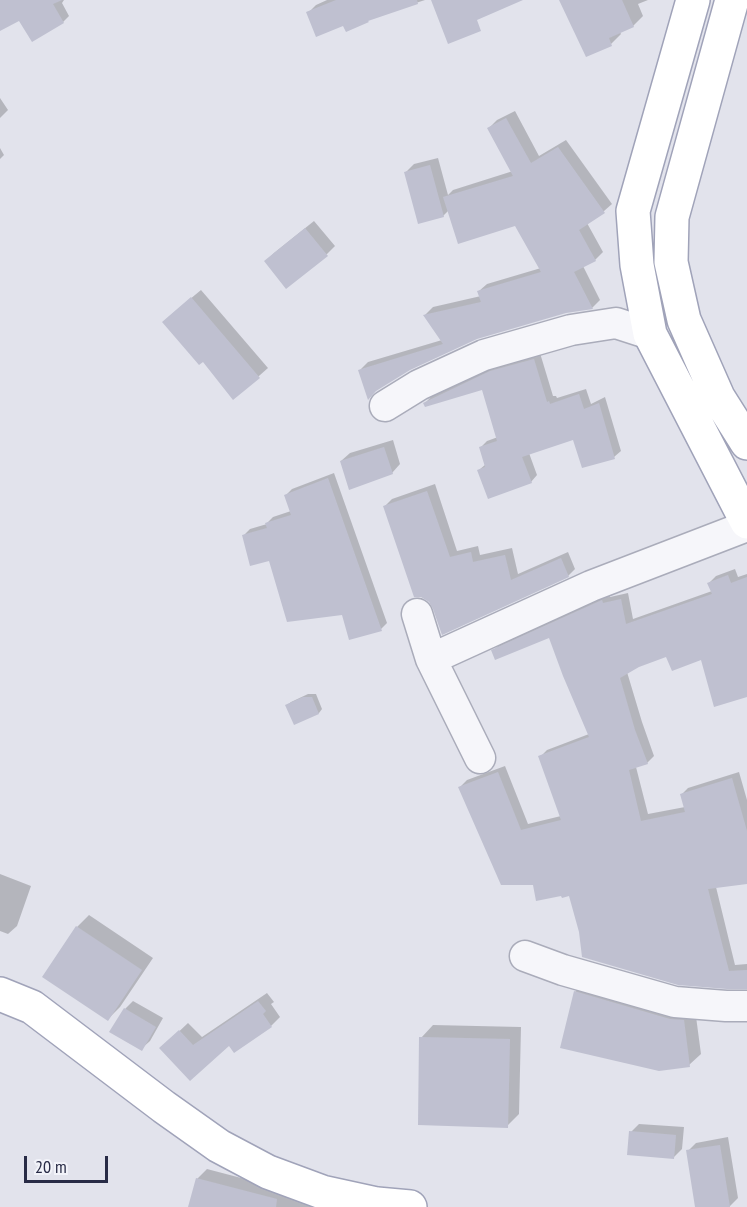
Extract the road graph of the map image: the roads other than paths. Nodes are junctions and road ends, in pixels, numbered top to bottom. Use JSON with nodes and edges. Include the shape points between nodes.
{"nodes":[{"id":1,"x":693,"y":0,"type":"edge"},
{"id":2,"x":732,"y":0,"type":"edge"},
{"id":3,"x":650,"y":334,"type":"junction"},
{"id":4,"x":385,"y":406,"type":"dead end"},
{"id":5,"x":747,"y":443,"type":"edge"},
{"id":6,"x":747,"y":524,"type":"edge"},
{"id":7,"x":417,"y":614,"type":"dead end"},
{"id":8,"x":431,"y":660,"type":"junction"},
{"id":9,"x":480,"y":758,"type":"dead end"},
{"id":10,"x":525,"y":956,"type":"dead end"},
{"id":11,"x":0,"y":994,"type":"edge"},
{"id":12,"x":747,"y":1006,"type":"edge"},
{"id":13,"x":321,"y":1199,"type":"edge"},
{"id":14,"x":410,"y":1207,"type":"edge"}],
"edges":[{"from":1,"to":3,"type":"main road","via":[[633,211],[637,265]]},
{"from":2,"to":5,"type":"main road","via":[[672,217],[671,262],[684,320],[718,397]]},
{"from":3,"to":4,"type":"street","via":[[616,323],[571,330],[484,355],[419,385]]},
{"from":3,"to":6,"type":"main road"},
{"from":6,"to":8,"type":"street","via":[[591,586]]},
{"from":7,"to":8,"type":"street"},
{"from":8,"to":9,"type":"street"},
{"from":10,"to":12,"type":"street","via":[[675,1002]]},
{"from":11,"to":13,"type":"main road","via":[[32,1007],[219,1146]]},
{"from":13,"to":14,"type":"main road"}]}
